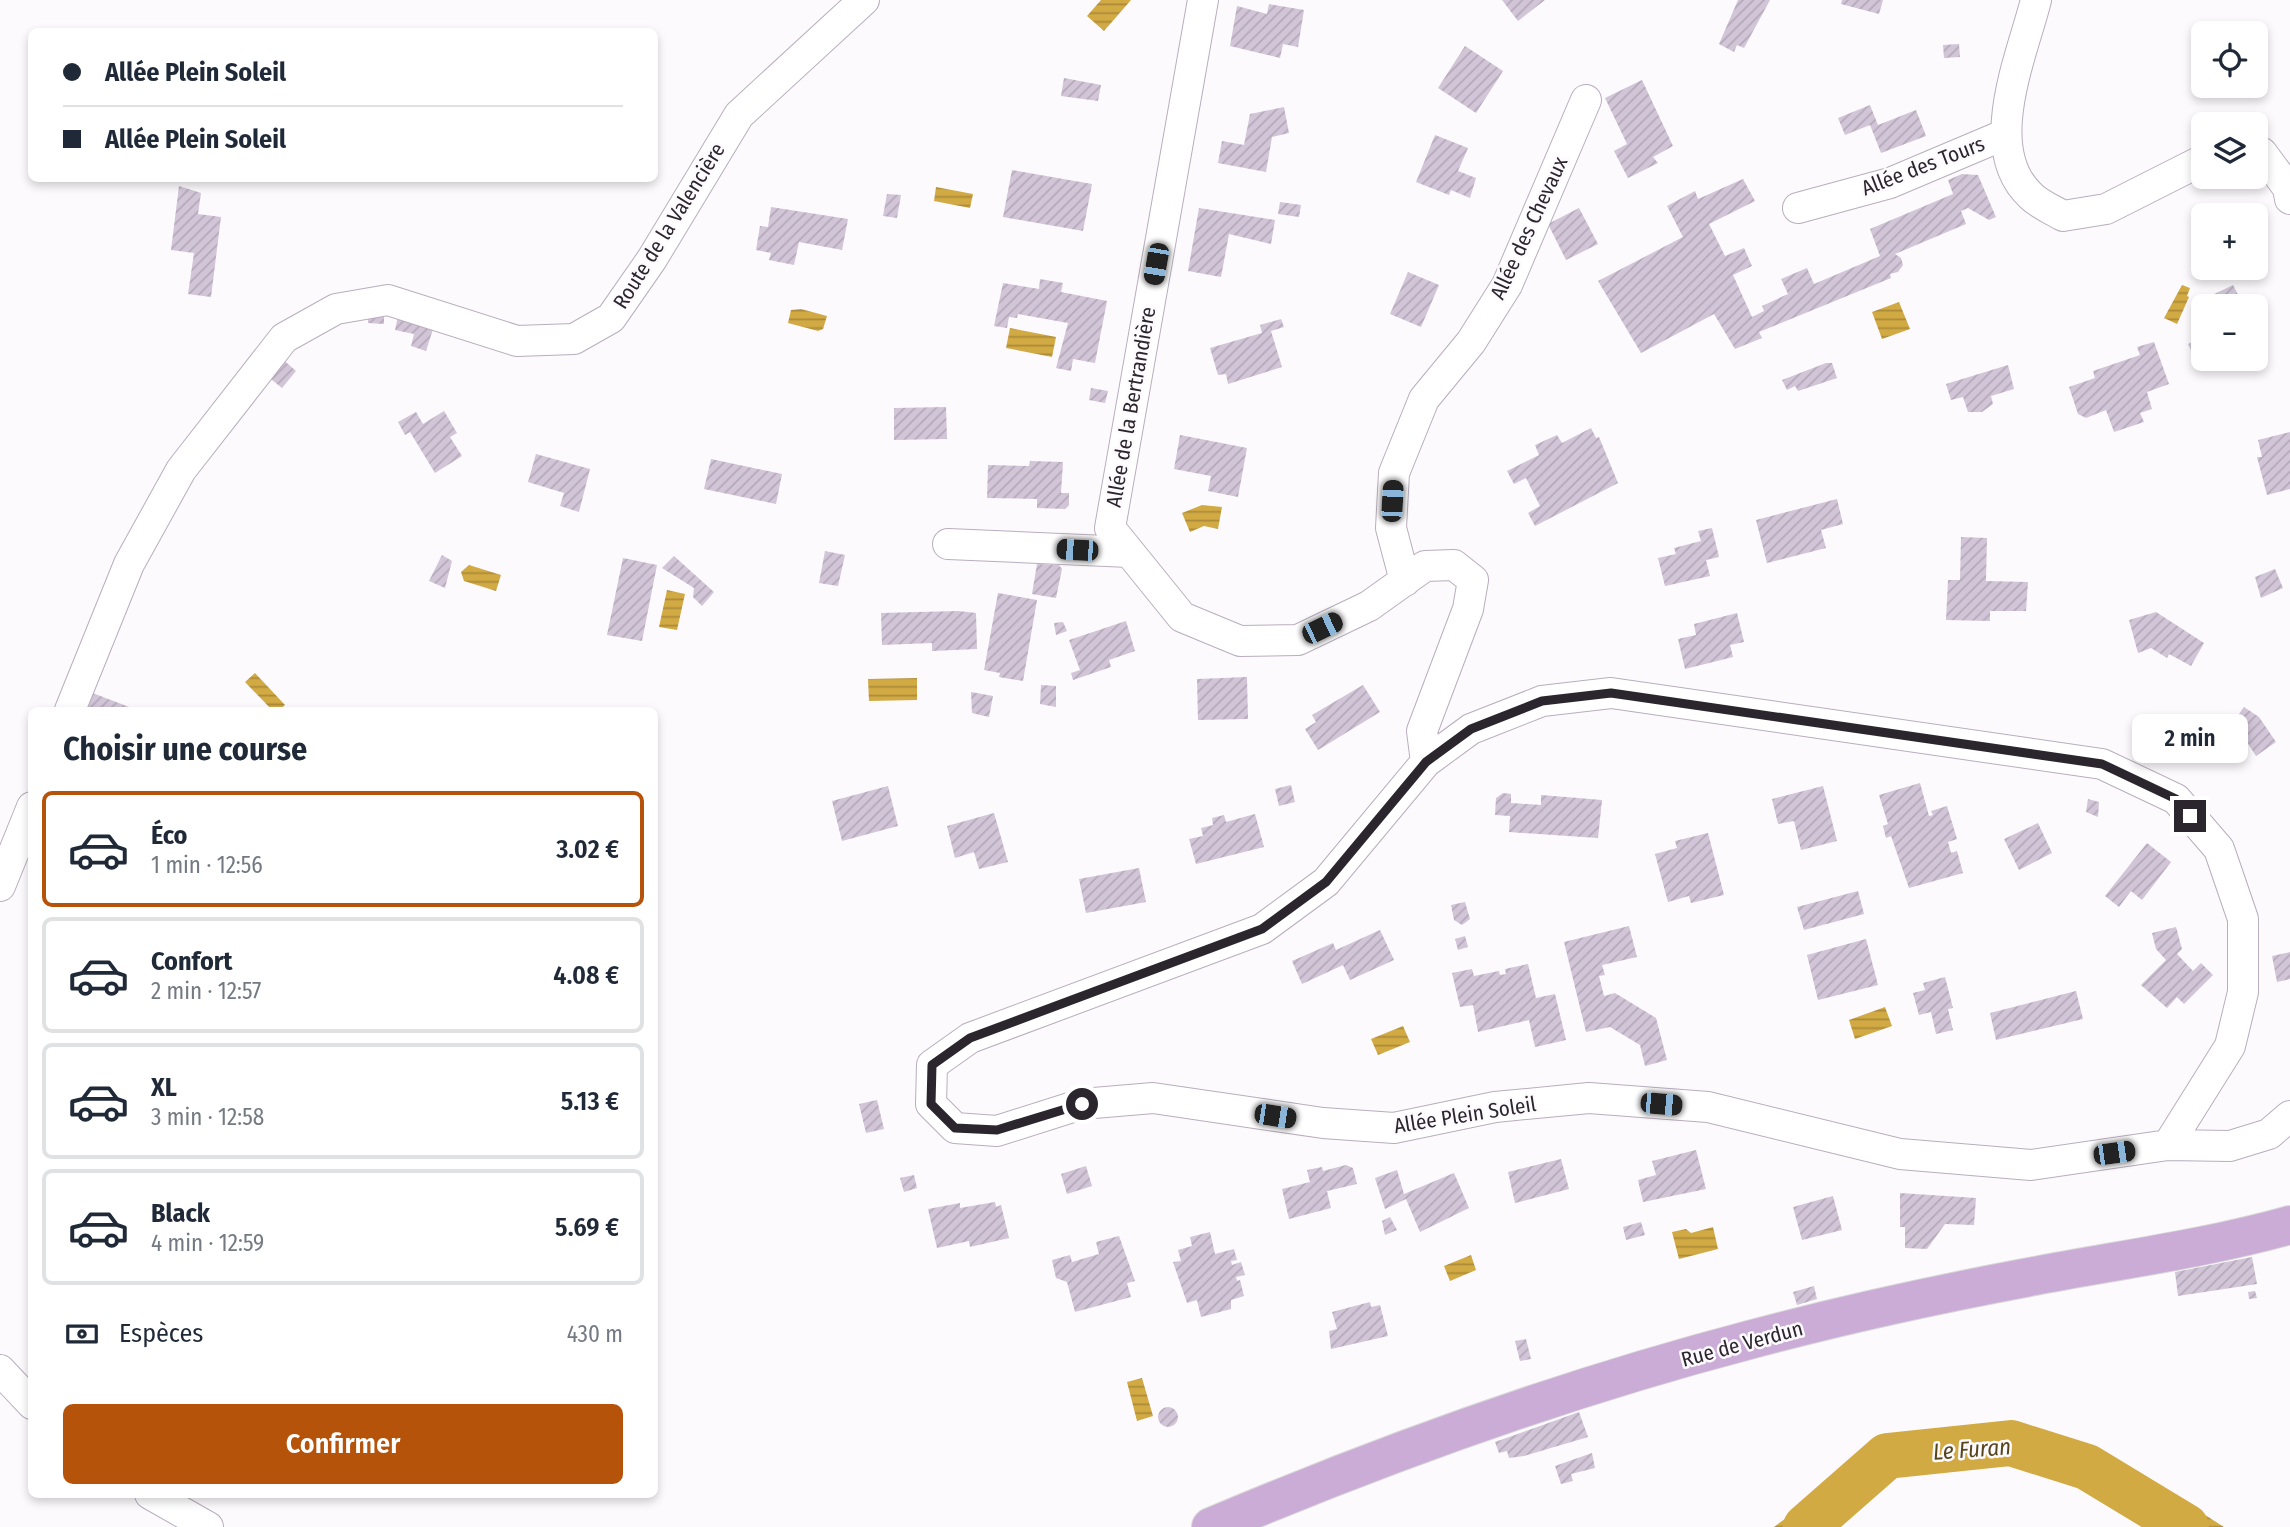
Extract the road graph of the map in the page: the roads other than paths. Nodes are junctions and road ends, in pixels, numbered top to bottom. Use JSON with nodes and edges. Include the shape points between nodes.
{"nodes":[{"id":1,"x":864,"y":0,"type":"edge"},
{"id":2,"x":1203,"y":0,"type":"edge"},
{"id":3,"x":2036,"y":0,"type":"edge"},
{"id":4,"x":1586,"y":100,"type":"dead end"},
{"id":5,"x":2006,"y":134,"type":"junction"},
{"id":6,"x":2268,"y":161,"type":"edge"},
{"id":7,"x":2191,"y":166,"type":"edge"},
{"id":8,"x":2290,"y":199,"type":"edge"},
{"id":9,"x":1798,"y":208,"type":"dead end"},
{"id":10,"x":948,"y":544,"type":"dead end"},
{"id":11,"x":1129,"y":552,"type":"junction"},
{"id":12,"x":1405,"y":580,"type":"junction"},
{"id":13,"x":71,"y":707,"type":"edge"},
{"id":14,"x":1426,"y":762,"type":"junction"},
{"id":15,"x":28,"y":817,"type":"edge"},
{"id":16,"x":0,"y":886,"type":"edge"},
{"id":17,"x":2290,"y":1116,"type":"edge"},
{"id":18,"x":2168,"y":1145,"type":"junction"},
{"id":19,"x":2290,"y":1225,"type":"edge"},
{"id":20,"x":0,"y":1370,"type":"edge"},
{"id":21,"x":28,"y":1400,"type":"edge"},
{"id":22,"x":157,"y":1498,"type":"edge"},
{"id":23,"x":208,"y":1527,"type":"edge"},
{"id":24,"x":1211,"y":1527,"type":"edge"}],
"edges":[{"from":1,"to":13,"type":"street","name":"Route de la Valencière","via":[[739,116],[611,318],[574,339],[517,341],[388,300],[336,309],[284,338],[181,470],[129,564]]},
{"from":2,"to":11,"type":"street","name":"Allée de la Bertrandière","via":[[1110,528]]},
{"from":3,"to":5,"type":"street","via":[[2005,121]]},
{"from":4,"to":12,"type":"street","name":"Allée des Chevaux","via":[[1507,285],[1471,342],[1424,399],[1394,473],[1391,528]]},
{"from":5,"to":7,"type":"street","via":[[2010,166],[2030,196],[2063,216],[2106,209]]},
{"from":5,"to":9,"type":"street","name":"Allée des Tours","via":[[1890,183]]},
{"from":6,"to":8,"type":"street","via":[[2288,188]]},
{"from":10,"to":11,"type":"street"},
{"from":11,"to":12,"type":"street","name":"Allée de la Bertrandière","via":[[1182,617],[1240,641],[1298,640],[1369,606]]},
{"from":12,"to":14,"type":"street","name":"Allée de la Bertrandière","via":[[1426,566],[1454,565],[1474,580],[1468,609],[1422,731]]},
{"from":14,"to":18,"type":"street","name":"Allée Plein Soleil","via":[[1471,729],[1542,701],[1611,693],[2102,764],[2176,799],[2219,849],[2243,919],[2243,992],[2230,1046]]},
{"from":14,"to":18,"type":"street","name":"Allée Plein Soleil","via":[[1326,882],[1262,929],[970,1038],[932,1065],[931,1104],[955,1128],[997,1130],[1082,1104],[1153,1098],[1323,1124],[1394,1128],[1495,1107],[1589,1098],[1709,1107],[1900,1154],[2031,1165]]},
{"from":15,"to":16,"type":"street"},
{"from":17,"to":18,"type":"street","name":"Allée Plein Soleil","via":[[2269,1134],[2230,1146]]},
{"from":19,"to":24,"type":"main road","name":"Rue de Verdun","via":[[2226,1243],[2017,1279],[1750,1339],[1547,1400],[1331,1476]]},
{"from":20,"to":21,"type":"street"},
{"from":22,"to":23,"type":"street"}]}
